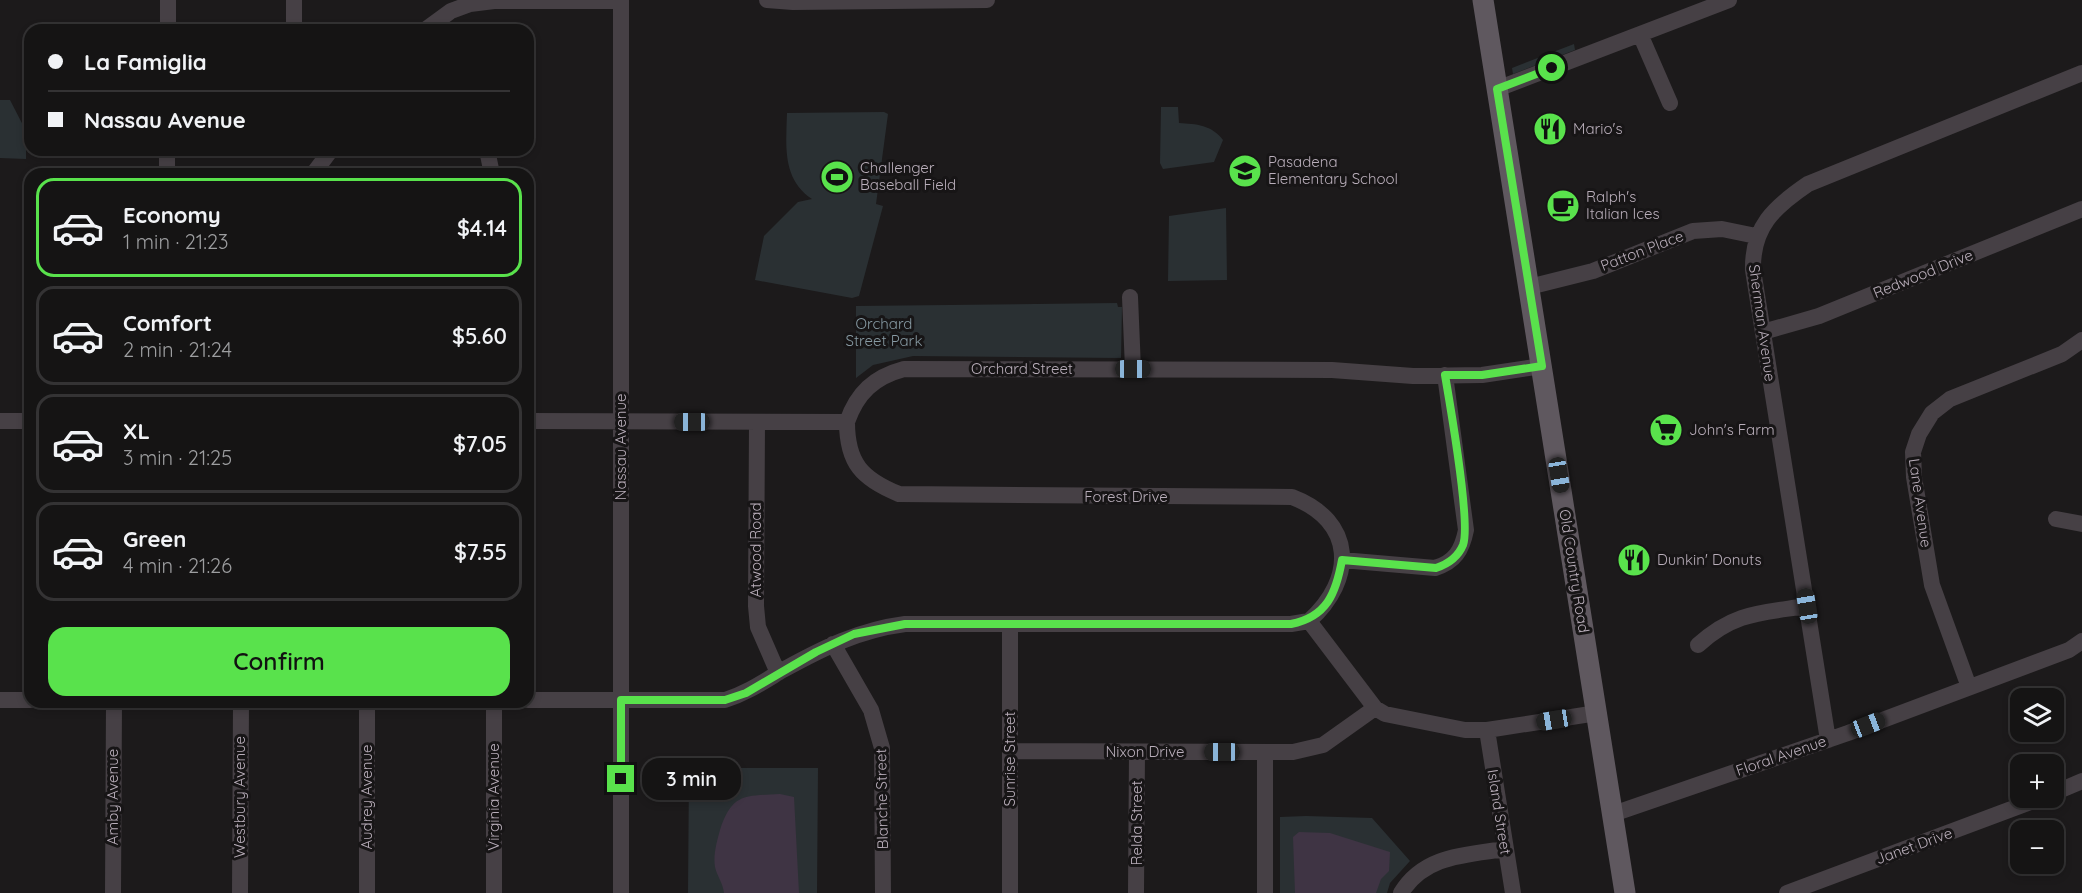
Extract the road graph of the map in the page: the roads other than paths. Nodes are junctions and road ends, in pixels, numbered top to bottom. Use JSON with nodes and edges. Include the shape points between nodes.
{"nodes":[{"id":1,"x":168,"y":0,"type":"edge"},
{"id":2,"x":294,"y":0,"type":"edge"},
{"id":3,"x":767,"y":0,"type":"edge"},
{"id":4,"x":987,"y":0,"type":"edge"},
{"id":5,"x":1483,"y":0,"type":"edge"},
{"id":6,"x":1729,"y":0,"type":"edge"},
{"id":7,"x":621,"y":1,"type":"edge"},
{"id":8,"x":168,"y":24,"type":"edge"},
{"id":9,"x":294,"y":24,"type":"edge"},
{"id":10,"x":433,"y":24,"type":"edge"},
{"id":11,"x":1640,"y":34,"type":"junction"},
{"id":12,"x":2082,"y":73,"type":"edge"},
{"id":13,"x":1497,"y":89,"type":"junction"},
{"id":14,"x":1670,"y":103,"type":"dead end"},
{"id":15,"x":2082,"y":209,"type":"edge"},
{"id":16,"x":1756,"y":236,"type":"junction"},
{"id":17,"x":1529,"y":287,"type":"junction"},
{"id":18,"x":1130,"y":297,"type":"dead end"},
{"id":19,"x":1763,"y":332,"type":"junction"},
{"id":20,"x":2082,"y":340,"type":"edge"},
{"id":21,"x":1542,"y":366,"type":"junction"},
{"id":22,"x":1133,"y":369,"type":"junction"},
{"id":23,"x":1445,"y":375,"type":"junction"},
{"id":24,"x":0,"y":421,"type":"edge"},
{"id":25,"x":24,"y":421,"type":"edge"},
{"id":26,"x":534,"y":421,"type":"edge"},
{"id":27,"x":621,"y":421,"type":"junction"},
{"id":28,"x":757,"y":422,"type":"junction"},
{"id":29,"x":847,"y":422,"type":"junction"},
{"id":30,"x":2056,"y":519,"type":"dead end"},
{"id":31,"x":2082,"y":524,"type":"edge"},
{"id":32,"x":1342,"y":560,"type":"junction"},
{"id":33,"x":1807,"y":606,"type":"junction"},
{"id":34,"x":1309,"y":621,"type":"junction"},
{"id":35,"x":1010,"y":624,"type":"junction"},
{"id":36,"x":2082,"y":641,"type":"edge"},
{"id":37,"x":833,"y":644,"type":"junction"},
{"id":38,"x":1698,"y":645,"type":"dead end"},
{"id":39,"x":778,"y":674,"type":"junction"},
{"id":40,"x":1969,"y":687,"type":"junction"},
{"id":41,"x":0,"y":700,"type":"edge"},
{"id":42,"x":24,"y":700,"type":"edge"},
{"id":43,"x":534,"y":700,"type":"edge"},
{"id":44,"x":621,"y":700,"type":"junction"},
{"id":45,"x":114,"y":708,"type":"edge"},
{"id":46,"x":241,"y":708,"type":"edge"},
{"id":47,"x":367,"y":708,"type":"edge"},
{"id":48,"x":494,"y":708,"type":"edge"},
{"id":49,"x":1375,"y":708,"type":"junction"},
{"id":50,"x":1597,"y":713,"type":"junction"},
{"id":51,"x":1486,"y":730,"type":"junction"},
{"id":52,"x":1828,"y":740,"type":"junction"},
{"id":53,"x":1010,"y":751,"type":"junction"},
{"id":54,"x":1137,"y":752,"type":"junction"},
{"id":55,"x":1265,"y":752,"type":"junction"},
{"id":56,"x":2082,"y":781,"type":"edge"},
{"id":57,"x":2064,"y":789,"type":"edge"},
{"id":58,"x":2014,"y":808,"type":"edge"},
{"id":59,"x":1613,"y":814,"type":"junction"},
{"id":60,"x":1505,"y":849,"type":"junction"},
{"id":61,"x":113,"y":893,"type":"edge"},
{"id":62,"x":240,"y":893,"type":"edge"},
{"id":63,"x":367,"y":893,"type":"edge"},
{"id":64,"x":494,"y":893,"type":"edge"},
{"id":65,"x":621,"y":893,"type":"edge"},
{"id":66,"x":883,"y":893,"type":"edge"},
{"id":67,"x":1010,"y":893,"type":"edge"},
{"id":68,"x":1136,"y":893,"type":"edge"},
{"id":69,"x":1265,"y":893,"type":"edge"},
{"id":70,"x":1401,"y":893,"type":"edge"},
{"id":71,"x":1513,"y":893,"type":"edge"},
{"id":72,"x":1625,"y":893,"type":"edge"},
{"id":73,"x":1787,"y":893,"type":"edge"}],
"edges":[{"from":1,"to":8,"type":"street"},
{"from":2,"to":9,"type":"street"},
{"from":3,"to":4,"type":"street"},
{"from":5,"to":13,"type":"main road","name":"Old Country Road"},
{"from":6,"to":11,"type":"street"},
{"from":7,"to":10,"type":"street","via":[[494,1],[451,11]]},
{"from":7,"to":27,"type":"street","name":"Nassau Avenue"},
{"from":11,"to":13,"type":"street"},
{"from":11,"to":14,"type":"street"},
{"from":12,"to":16,"type":"street","via":[[1808,184],[1771,214]]},
{"from":13,"to":17,"type":"main road","name":"Old Country Road"},
{"from":15,"to":19,"type":"street","name":"Redwood Drive","via":[[1819,316]]},
{"from":16,"to":17,"type":"street","name":"Patton Place","via":[[1722,229],[1693,231],[1593,271]]},
{"from":16,"to":19,"type":"street","name":"Sherman Avenue","via":[[1753,270]]},
{"from":17,"to":21,"type":"main road","name":"Old Country Road"},
{"from":18,"to":22,"type":"street"},
{"from":19,"to":33,"type":"street","name":"Sherman Avenue"},
{"from":20,"to":40,"type":"street","name":"Lane Avenue","via":[[2062,354],[1950,399],[1932,413],[1918,434],[1913,452],[1914,477],[1932,585]]},
{"from":21,"to":23,"type":"street","name":"Orchard Street","via":[[1482,375]]},
{"from":21,"to":50,"type":"main road","name":"Old Country Road"},
{"from":22,"to":23,"type":"street","name":"Orchard Street"},
{"from":22,"to":29,"type":"street","name":"Orchard Street","via":[[904,369],[886,374],[867,387]]},
{"from":23,"to":32,"type":"street","via":[[1466,531],[1457,555],[1436,568]]},
{"from":24,"to":25,"type":"street"},
{"from":26,"to":27,"type":"street"},
{"from":27,"to":28,"type":"street"},
{"from":27,"to":44,"type":"street","name":"Nassau Avenue"},
{"from":28,"to":29,"type":"street"},
{"from":28,"to":39,"type":"street","name":"Atwood Road","via":[[756,606],[758,627]]},
{"from":29,"to":32,"type":"street","name":"Forest Drive","via":[[847,441],[859,469],[877,486],[898,494],[1292,497],[1312,505],[1327,518],[1338,535]]},
{"from":30,"to":31,"type":"street"},
{"from":32,"to":34,"type":"street","name":"Forest Drive","via":[[1337,588]]},
{"from":33,"to":38,"type":"street","via":[[1738,617],[1717,627]]},
{"from":33,"to":52,"type":"street","name":"Sherman Avenue"},
{"from":34,"to":35,"type":"street"},
{"from":34,"to":49,"type":"street"},
{"from":35,"to":37,"type":"street","via":[[905,624],[864,631]]},
{"from":35,"to":53,"type":"street","name":"Sunrise Street"},
{"from":36,"to":40,"type":"street","name":"Floral Avenue","via":[[2069,650]]},
{"from":37,"to":39,"type":"street"},
{"from":37,"to":66,"type":"street","name":"Blanche Street","via":[[871,710],[882,748]]},
{"from":39,"to":44,"type":"street","via":[[725,700]]},
{"from":40,"to":52,"type":"street","name":"Floral Avenue"},
{"from":41,"to":42,"type":"street"},
{"from":43,"to":44,"type":"street"},
{"from":44,"to":65,"type":"street","name":"Nassau Avenue"},
{"from":45,"to":61,"type":"street","name":"Amby Avenue"},
{"from":46,"to":62,"type":"street","name":"Westbury Avenue"},
{"from":47,"to":63,"type":"street","name":"Audrey Avenue"},
{"from":48,"to":64,"type":"street","name":"Virginia Avenue"},
{"from":49,"to":51,"type":"street","via":[[1397,718]]},
{"from":49,"to":55,"type":"street","name":"Nixon Drive","via":[[1323,745],[1293,753]]},
{"from":50,"to":51,"type":"street"},
{"from":50,"to":59,"type":"main road","name":"Old Country Road"},
{"from":51,"to":60,"type":"street","name":"Island Street"},
{"from":52,"to":59,"type":"street","name":"Floral Avenue"},
{"from":53,"to":54,"type":"street","name":"Nixon Drive"},
{"from":53,"to":67,"type":"street","name":"Sunrise Street"},
{"from":54,"to":55,"type":"street","name":"Nixon Drive"},
{"from":54,"to":68,"type":"street","name":"Relda Street"},
{"from":55,"to":69,"type":"street"},
{"from":56,"to":57,"type":"street"},
{"from":58,"to":73,"type":"street","name":"Janet Drive"},
{"from":59,"to":72,"type":"main road","name":"Old Country Road"},
{"from":60,"to":70,"type":"street","via":[[1431,864],[1408,880]]},
{"from":60,"to":71,"type":"street","name":"Island Street"}]}
